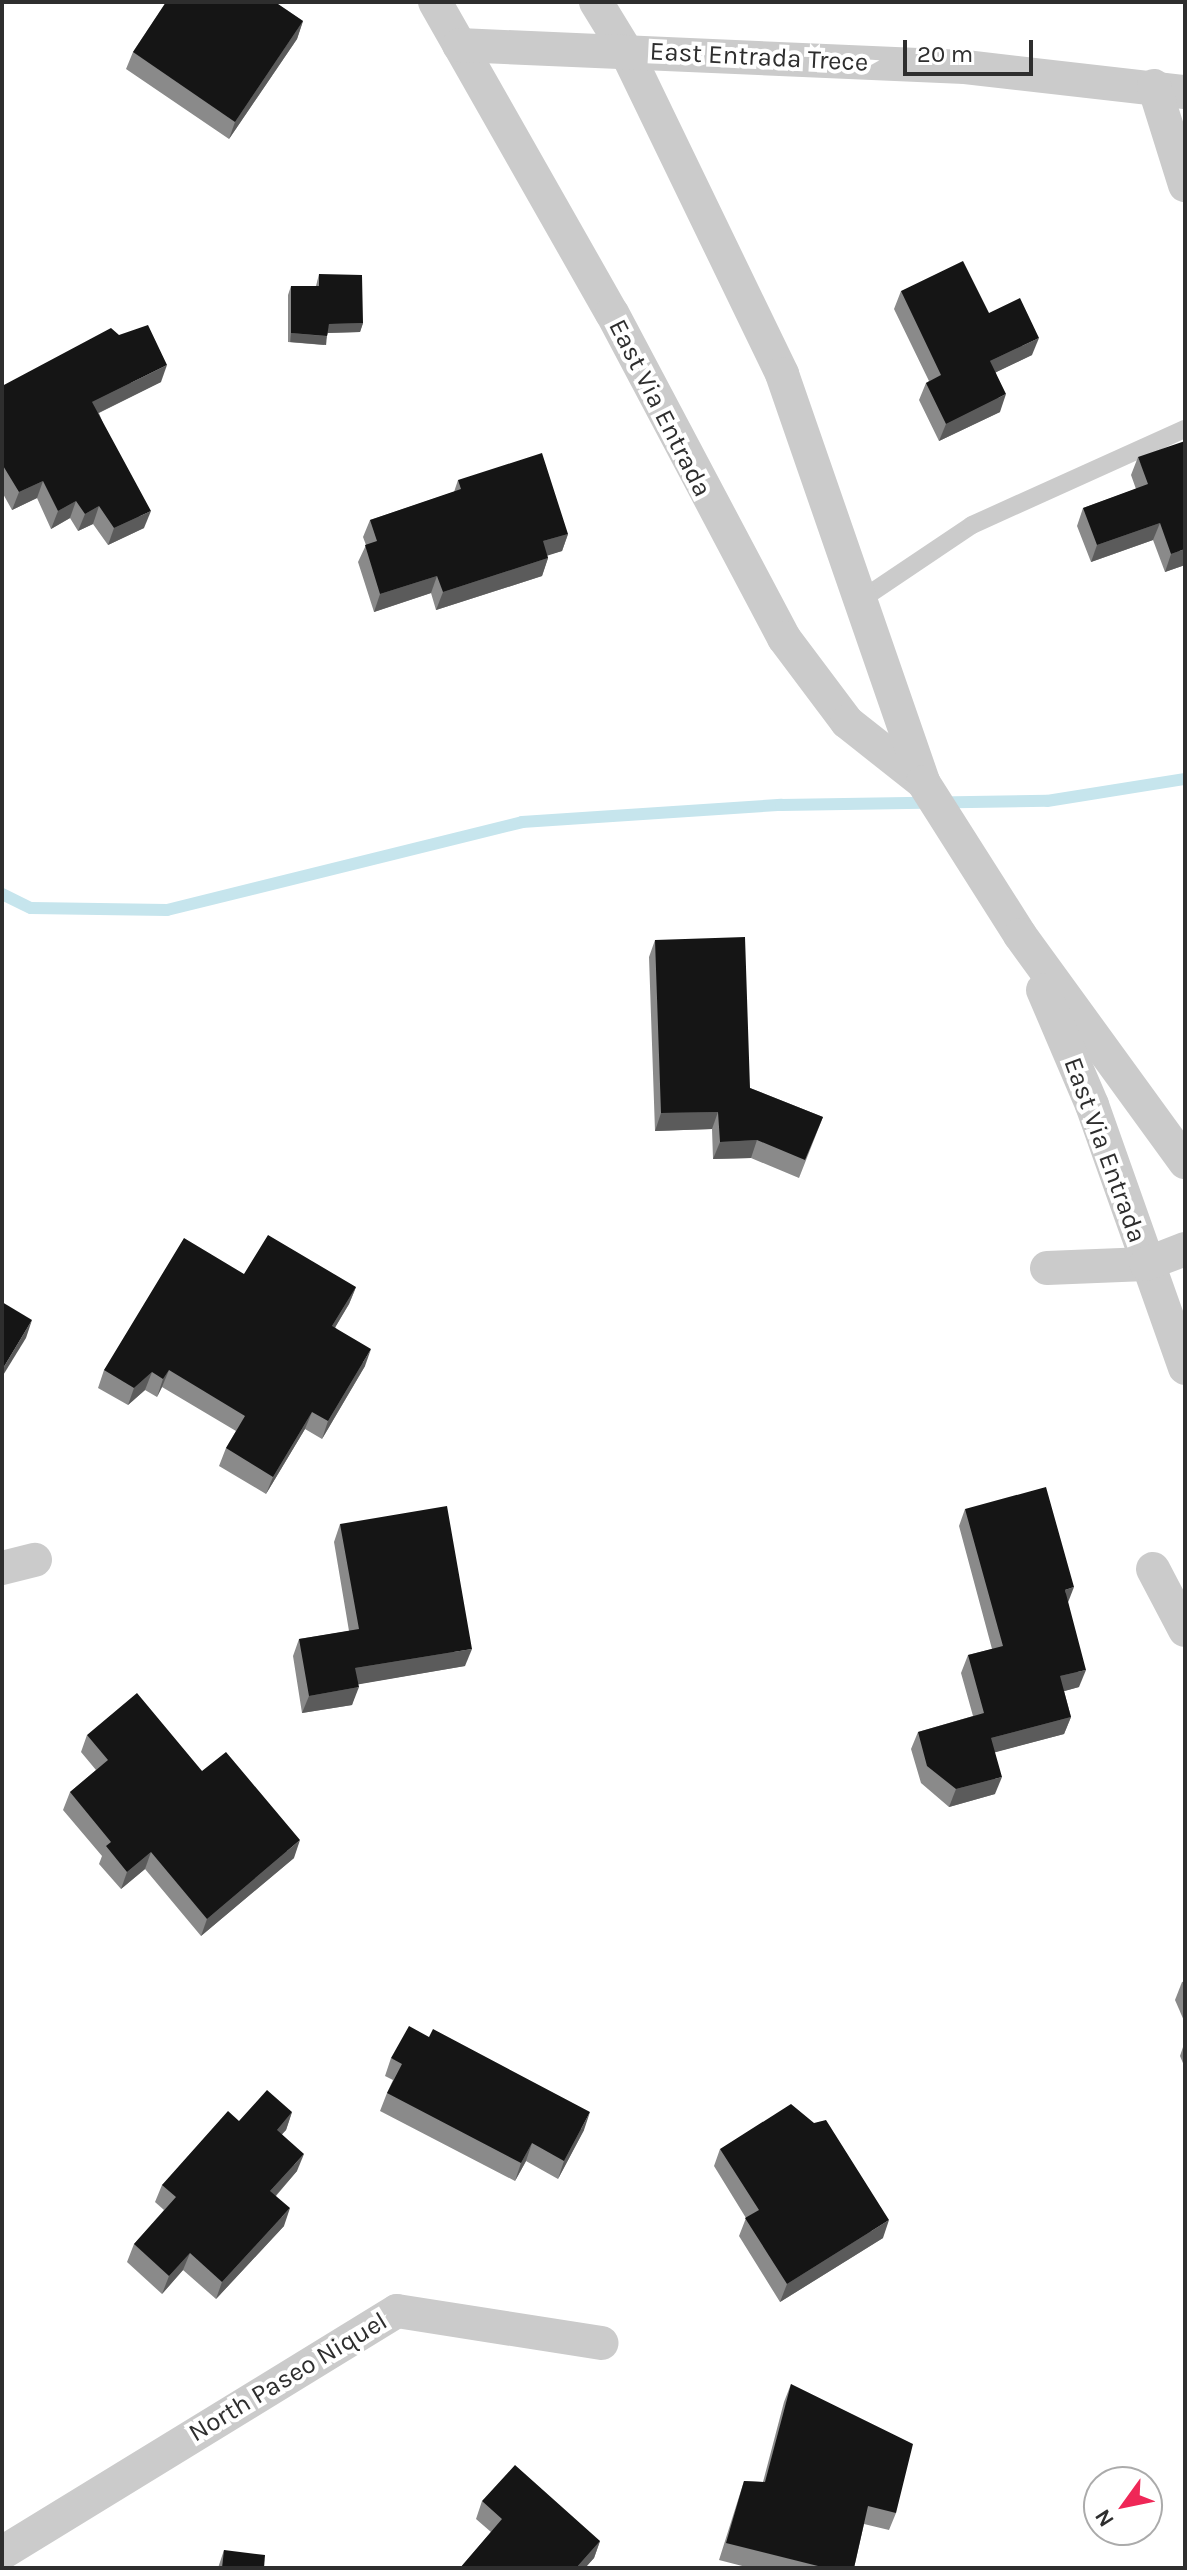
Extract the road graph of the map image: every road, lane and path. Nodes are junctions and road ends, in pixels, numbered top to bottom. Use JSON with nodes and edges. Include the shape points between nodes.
{"nodes":[{"id":1,"x":435,"y":2,"type":"edge"},
{"id":2,"x":596,"y":2,"type":"edge"},
{"id":3,"x":459,"y":45,"type":"junction"},
{"id":4,"x":626,"y":51,"type":"junction"},
{"id":5,"x":1169,"y":89,"type":"edge"},
{"id":6,"x":1185,"y":185,"type":"edge"},
{"id":7,"x":1185,"y":429,"type":"edge"},
{"id":8,"x":859,"y":601,"type":"junction"},
{"id":9,"x":923,"y":782,"type":"junction"},
{"id":10,"x":1020,"y":935,"type":"junction"},
{"id":11,"x":1185,"y":1162,"type":"edge"},
{"id":12,"x":1185,"y":1249,"type":"edge"},
{"id":13,"x":1146,"y":1264,"type":"junction"},
{"id":14,"x":1047,"y":1268,"type":"dead end"},
{"id":15,"x":1185,"y":1368,"type":"edge"},
{"id":16,"x":35,"y":1560,"type":"dead end"},
{"id":17,"x":2,"y":1568,"type":"edge"},
{"id":18,"x":1153,"y":1569,"type":"dead end"},
{"id":19,"x":1185,"y":1630,"type":"edge"},
{"id":20,"x":602,"y":2343,"type":"dead end"},
{"id":21,"x":2,"y":2553,"type":"edge"}],
"edges":[{"from":1,"to":3,"type":"street","name":"East Via Entrada"},
{"from":2,"to":4,"type":"street","name":"East Via Entrada"},
{"from":3,"to":4,"type":"street","name":"East Entrada Trece"},
{"from":3,"to":9,"type":"street","name":"East Via Entrada","via":[[612,313],[784,638],[847,722]]},
{"from":4,"to":5,"type":"street","name":"East Entrada Trece","via":[[965,67]]},
{"from":4,"to":8,"type":"street","name":"East Via Entrada","via":[[782,374]]},
{"from":5,"to":6,"type":"street","name":"East Entrada Trece"},
{"from":7,"to":8,"type":"lane","via":[[972,525]]},
{"from":8,"to":9,"type":"street","name":"East Via Entrada"},
{"from":9,"to":10,"type":"street","name":"East Via Entrada"},
{"from":10,"to":11,"type":"street","name":"East Via Entrada"},
{"from":10,"to":13,"type":"street","name":"East Via Entrada","via":[[1092,1105]]},
{"from":12,"to":13,"type":"street"},
{"from":13,"to":14,"type":"street"},
{"from":13,"to":15,"type":"street","name":"East Via Entrada"},
{"from":16,"to":17,"type":"street"},
{"from":18,"to":19,"type":"street"},
{"from":20,"to":21,"type":"street","name":"North Paseo Niquel","via":[[397,2311]]}]}
